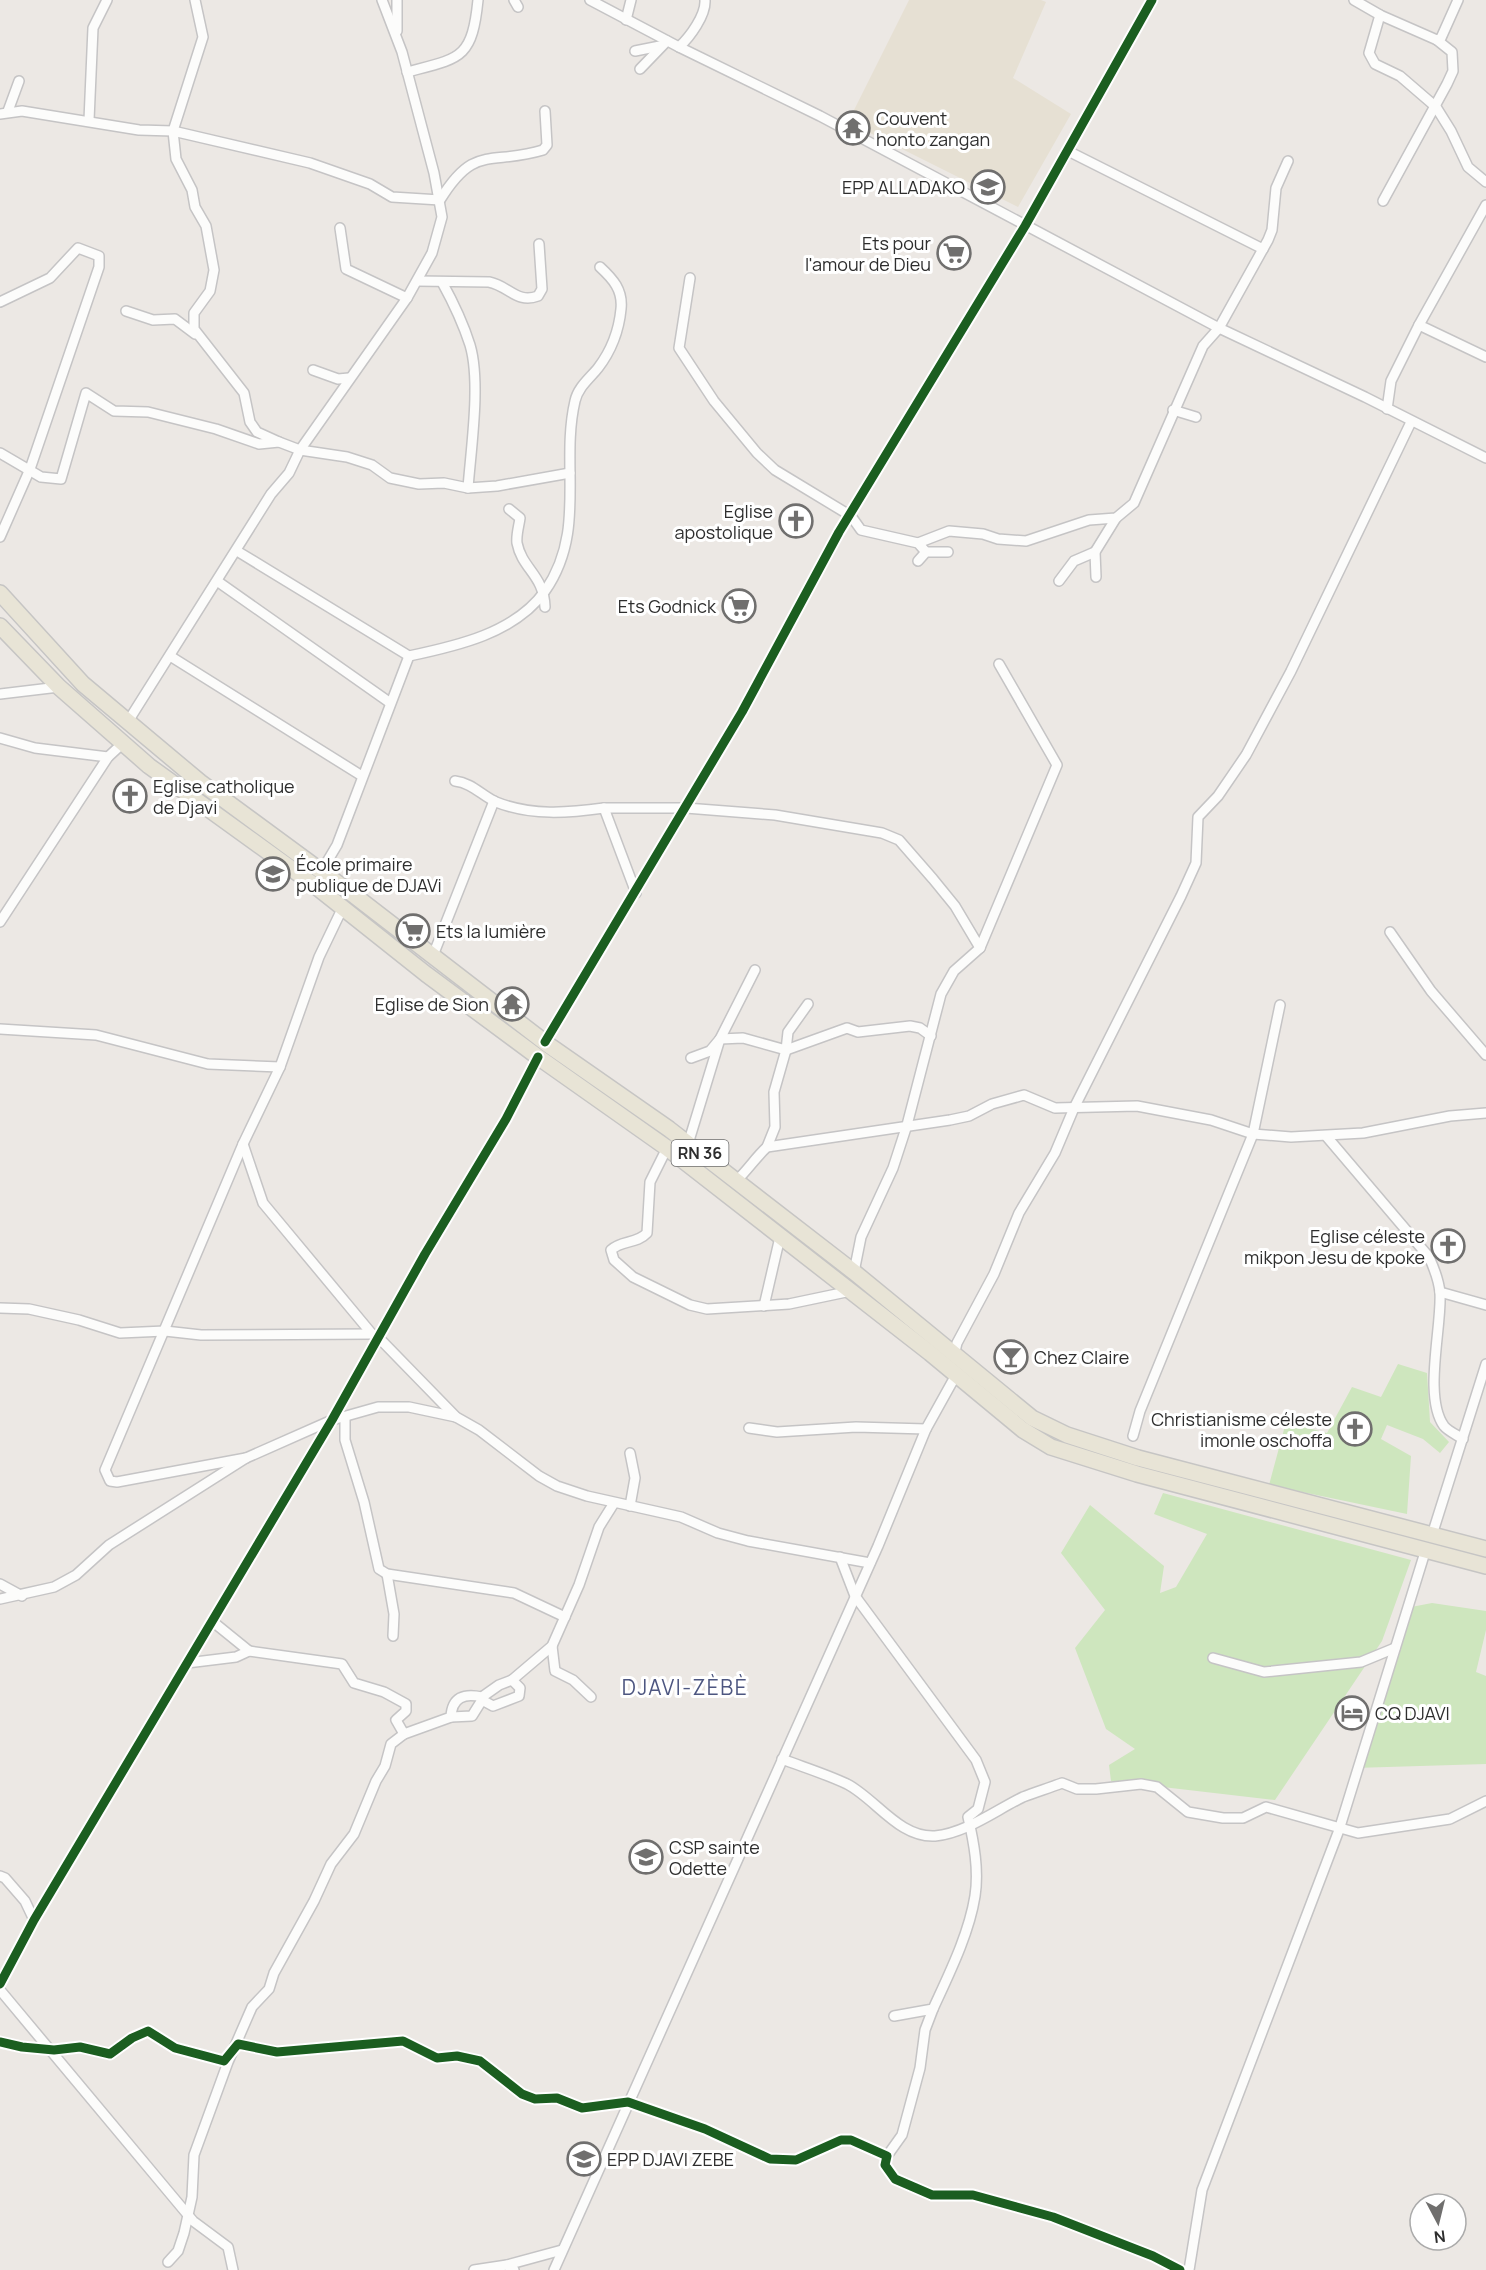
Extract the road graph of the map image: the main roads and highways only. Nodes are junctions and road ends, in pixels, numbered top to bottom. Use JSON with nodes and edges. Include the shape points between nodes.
{"nodes":[{"id":1,"x":0,"y":593,"type":"edge"},
{"id":2,"x":0,"y":626,"type":"edge"},
{"id":3,"x":1429,"y":1542,"type":"junction"},
{"id":4,"x":1486,"y":1549,"type":"edge"},
{"id":5,"x":1486,"y":1566,"type":"edge"}],
"edges":[{"from":1,"to":3,"type":"main road","number":"RN 36","via":[[83,684],[200,782],[545,1042],[688,1144],[854,1272],[1032,1418],[1067,1435]]},
{"from":2,"to":3,"type":"main road","number":"RN 36","via":[[122,744],[343,907],[426,974],[667,1148],[1023,1430],[1051,1447],[1137,1474]]},
{"from":3,"to":4,"type":"main road","number":"RN 36"},
{"from":3,"to":5,"type":"main road","number":"RN 36"}]}
